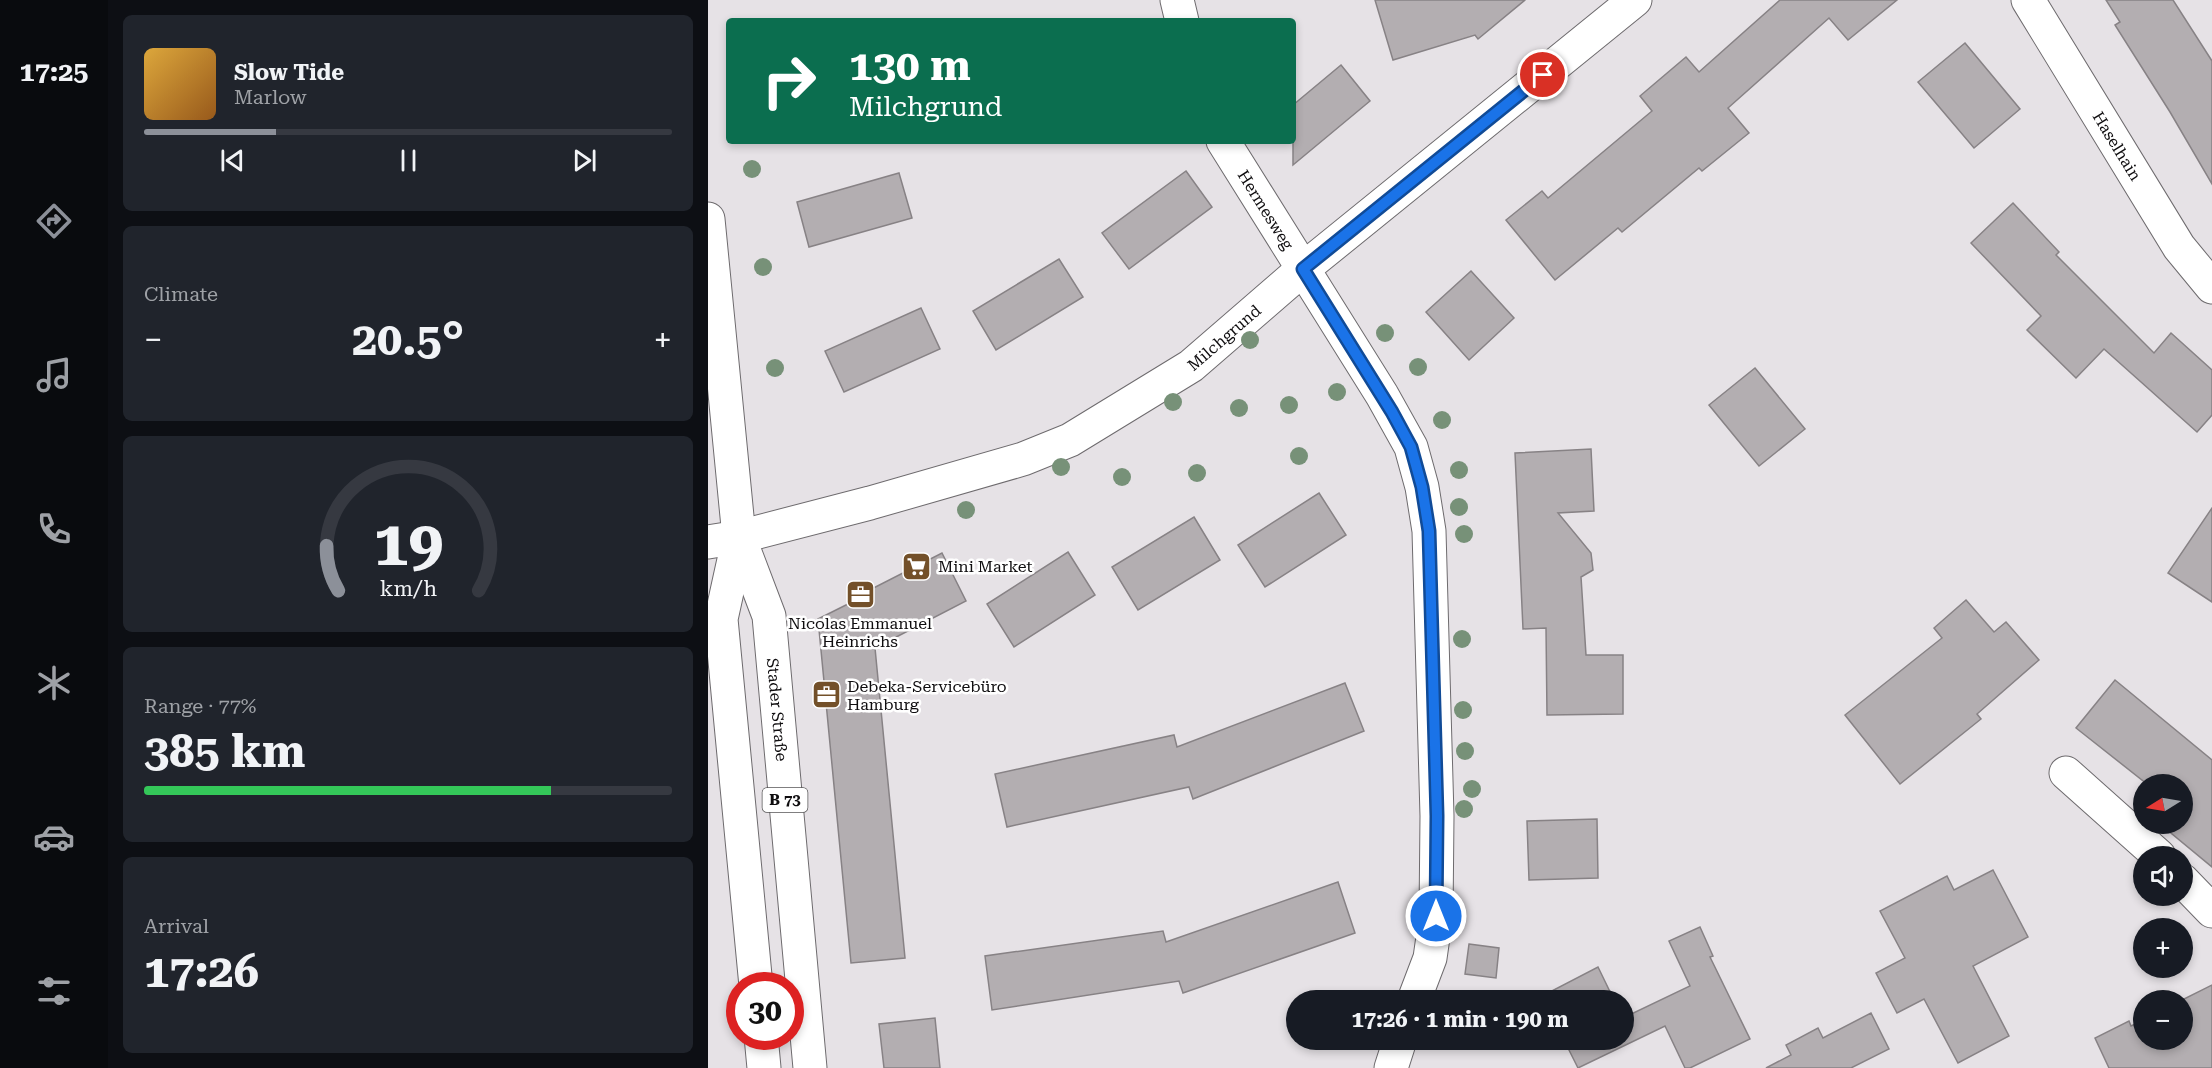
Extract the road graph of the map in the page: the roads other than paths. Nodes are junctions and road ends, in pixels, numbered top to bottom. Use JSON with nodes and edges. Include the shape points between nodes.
{"nodes":[{"id":1,"x":1177,"y":0,"type":"edge"},
{"id":2,"x":1635,"y":0,"type":"edge"},
{"id":3,"x":2028,"y":0,"type":"edge"},
{"id":4,"x":1181,"y":18,"type":"edge"},
{"id":5,"x":1225,"y":144,"type":"edge"},
{"id":6,"x":708,"y":219,"type":"edge"},
{"id":7,"x":1303,"y":269,"type":"junction"},
{"id":8,"x":2212,"y":287,"type":"edge"},
{"id":9,"x":723,"y":540,"type":"edge"},
{"id":10,"x":2066,"y":773,"type":"dead end"},
{"id":11,"x":2147,"y":846,"type":"edge"},
{"id":12,"x":2193,"y":891,"type":"edge"},
{"id":13,"x":2212,"y":911,"type":"edge"},
{"id":14,"x":755,"y":972,"type":"edge"},
{"id":15,"x":1417,"y":990,"type":"edge"},
{"id":16,"x":762,"y":1050,"type":"edge"},
{"id":17,"x":1396,"y":1050,"type":"edge"},
{"id":18,"x":764,"y":1068,"type":"edge"},
{"id":19,"x":810,"y":1068,"type":"edge"},
{"id":20,"x":1390,"y":1068,"type":"edge"}],
"edges":[{"from":1,"to":4,"type":"street"},
{"from":2,"to":7,"type":"street","name":"Milchgrund"},
{"from":3,"to":8,"type":"street","name":"Haselhain","via":[[2179,247]]},
{"from":5,"to":7,"type":"street","name":"Hermesweg"},
{"from":6,"to":9,"type":"street","name":"Stader Straße","number":"B 73"},
{"from":7,"to":9,"type":"street","name":"Milchgrund","via":[[1191,366],[1070,440],[1023,459]]},
{"from":7,"to":15,"type":"street","name":"Hermesweg","via":[[1411,447],[1429,531],[1436,916],[1430,958]]},
{"from":9,"to":14,"type":"street","name":"Stader Straße","number":"B 73","via":[[721,619]]},
{"from":9,"to":19,"type":"street","name":"Stader Straße","number":"B 73","via":[[769,616]]},
{"from":10,"to":11,"type":"street"},
{"from":12,"to":13,"type":"street"},
{"from":16,"to":18,"type":"street"},
{"from":17,"to":20,"type":"street"}]}
